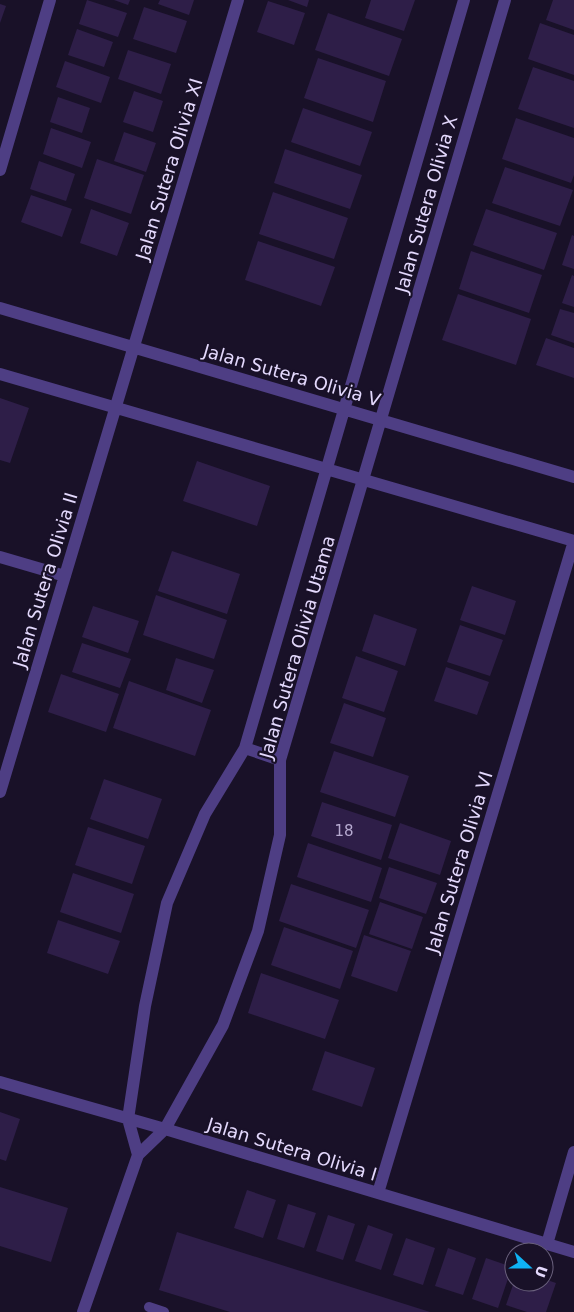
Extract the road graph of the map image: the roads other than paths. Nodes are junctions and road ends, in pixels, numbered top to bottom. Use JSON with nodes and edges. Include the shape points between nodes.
{"nodes":[{"id":1,"x":50,"y":0,"type":"edge"},
{"id":2,"x":238,"y":0,"type":"edge"},
{"id":3,"x":464,"y":0,"type":"edge"},
{"id":4,"x":505,"y":0,"type":"edge"},
{"id":5,"x":0,"y":170,"type":"edge"},
{"id":6,"x":0,"y":308,"type":"edge"},
{"id":7,"x":134,"y":347,"type":"junction"},
{"id":8,"x":0,"y":374,"type":"edge"},
{"id":9,"x":116,"y":408,"type":"junction"},
{"id":10,"x":345,"y":409,"type":"junction"},
{"id":11,"x":381,"y":419,"type":"junction"},
{"id":12,"x":327,"y":469,"type":"junction"},
{"id":13,"x":574,"y":477,"type":"edge"},
{"id":14,"x":364,"y":478,"type":"junction"},
{"id":15,"x":574,"y":541,"type":"edge"},
{"id":16,"x":0,"y":557,"type":"edge"},
{"id":17,"x":65,"y":576,"type":"junction"},
{"id":18,"x":245,"y":748,"type":"junction"},
{"id":19,"x":280,"y":760,"type":"junction"},
{"id":20,"x":0,"y":792,"type":"edge"},
{"id":21,"x":0,"y":1082,"type":"edge"},
{"id":22,"x":128,"y":1119,"type":"junction"},
{"id":23,"x":165,"y":1129,"type":"junction"},
{"id":24,"x":574,"y":1152,"type":"edge"},
{"id":25,"x":138,"y":1155,"type":"junction"},
{"id":26,"x":378,"y":1193,"type":"junction"},
{"id":27,"x":539,"y":1242,"type":"edge"},
{"id":28,"x":547,"y":1242,"type":"edge"},
{"id":29,"x":554,"y":1246,"type":"edge"},
{"id":30,"x":574,"y":1252,"type":"edge"},
{"id":31,"x":149,"y":1307,"type":"dead end"},
{"id":32,"x":83,"y":1312,"type":"edge"},
{"id":33,"x":164,"y":1312,"type":"edge"}],
"edges":[{"from":1,"to":5,"type":"street"},
{"from":2,"to":7,"type":"street","name":"Jalan Sutera Olivia XI"},
{"from":3,"to":10,"type":"street","name":"Jalan Sutera Olivia X"},
{"from":4,"to":11,"type":"street","name":"Jalan Sutera Olivia X"},
{"from":6,"to":7,"type":"street","name":"Jalan Sutera Olivia V"},
{"from":7,"to":9,"type":"street","name":"Jalan Sutera Olivia XI"},
{"from":7,"to":10,"type":"street","name":"Jalan Sutera Olivia V"},
{"from":8,"to":9,"type":"street"},
{"from":9,"to":12,"type":"street"},
{"from":9,"to":17,"type":"street","name":"Jalan Sutera Olivia II"},
{"from":10,"to":11,"type":"street","name":"Jalan Sutera Olivia V"},
{"from":10,"to":12,"type":"street","name":"Jalan Sutera Olivia Utama"},
{"from":11,"to":13,"type":"street","name":"Jalan Sutera Olivia V"},
{"from":11,"to":14,"type":"street","name":"Jalan Sutera Olivia Utama"},
{"from":12,"to":14,"type":"street"},
{"from":12,"to":18,"type":"street","name":"Jalan Sutera Olivia Utama"},
{"from":14,"to":15,"type":"street"},
{"from":14,"to":19,"type":"street","name":"Jalan Sutera Olivia Utama"},
{"from":15,"to":26,"type":"street","name":"Jalan Sutera Olivia VI"},
{"from":16,"to":17,"type":"street"},
{"from":17,"to":20,"type":"street","name":"Jalan Sutera Olivia II"},
{"from":18,"to":19,"type":"street"},
{"from":18,"to":22,"type":"street","name":"Jalan Sutera Olivia Utama","via":[[205,814],[167,903],[145,1006]]},
{"from":19,"to":23,"type":"street","name":"Jalan Sutera Olivia Utama","via":[[280,835],[258,931],[223,1025]]},
{"from":21,"to":22,"type":"street","name":"Jalan Sutera Olivia I"},
{"from":22,"to":23,"type":"street","name":"Jalan Sutera Olivia I"},
{"from":22,"to":25,"type":"street","name":"Jalan Sutera Olivia Utama"},
{"from":23,"to":25,"type":"street","name":"Jalan Sutera Olivia Utama"},
{"from":23,"to":26,"type":"street","name":"Jalan Sutera Olivia I"},
{"from":24,"to":28,"type":"street"},
{"from":25,"to":32,"type":"street","name":"Jalan Sutera Olivia Utama"},
{"from":26,"to":27,"type":"street","name":"Jalan Sutera Olivia I"},
{"from":29,"to":30,"type":"street","name":"Jalan Sutera Olivia I"},
{"from":31,"to":33,"type":"lane"}]}
